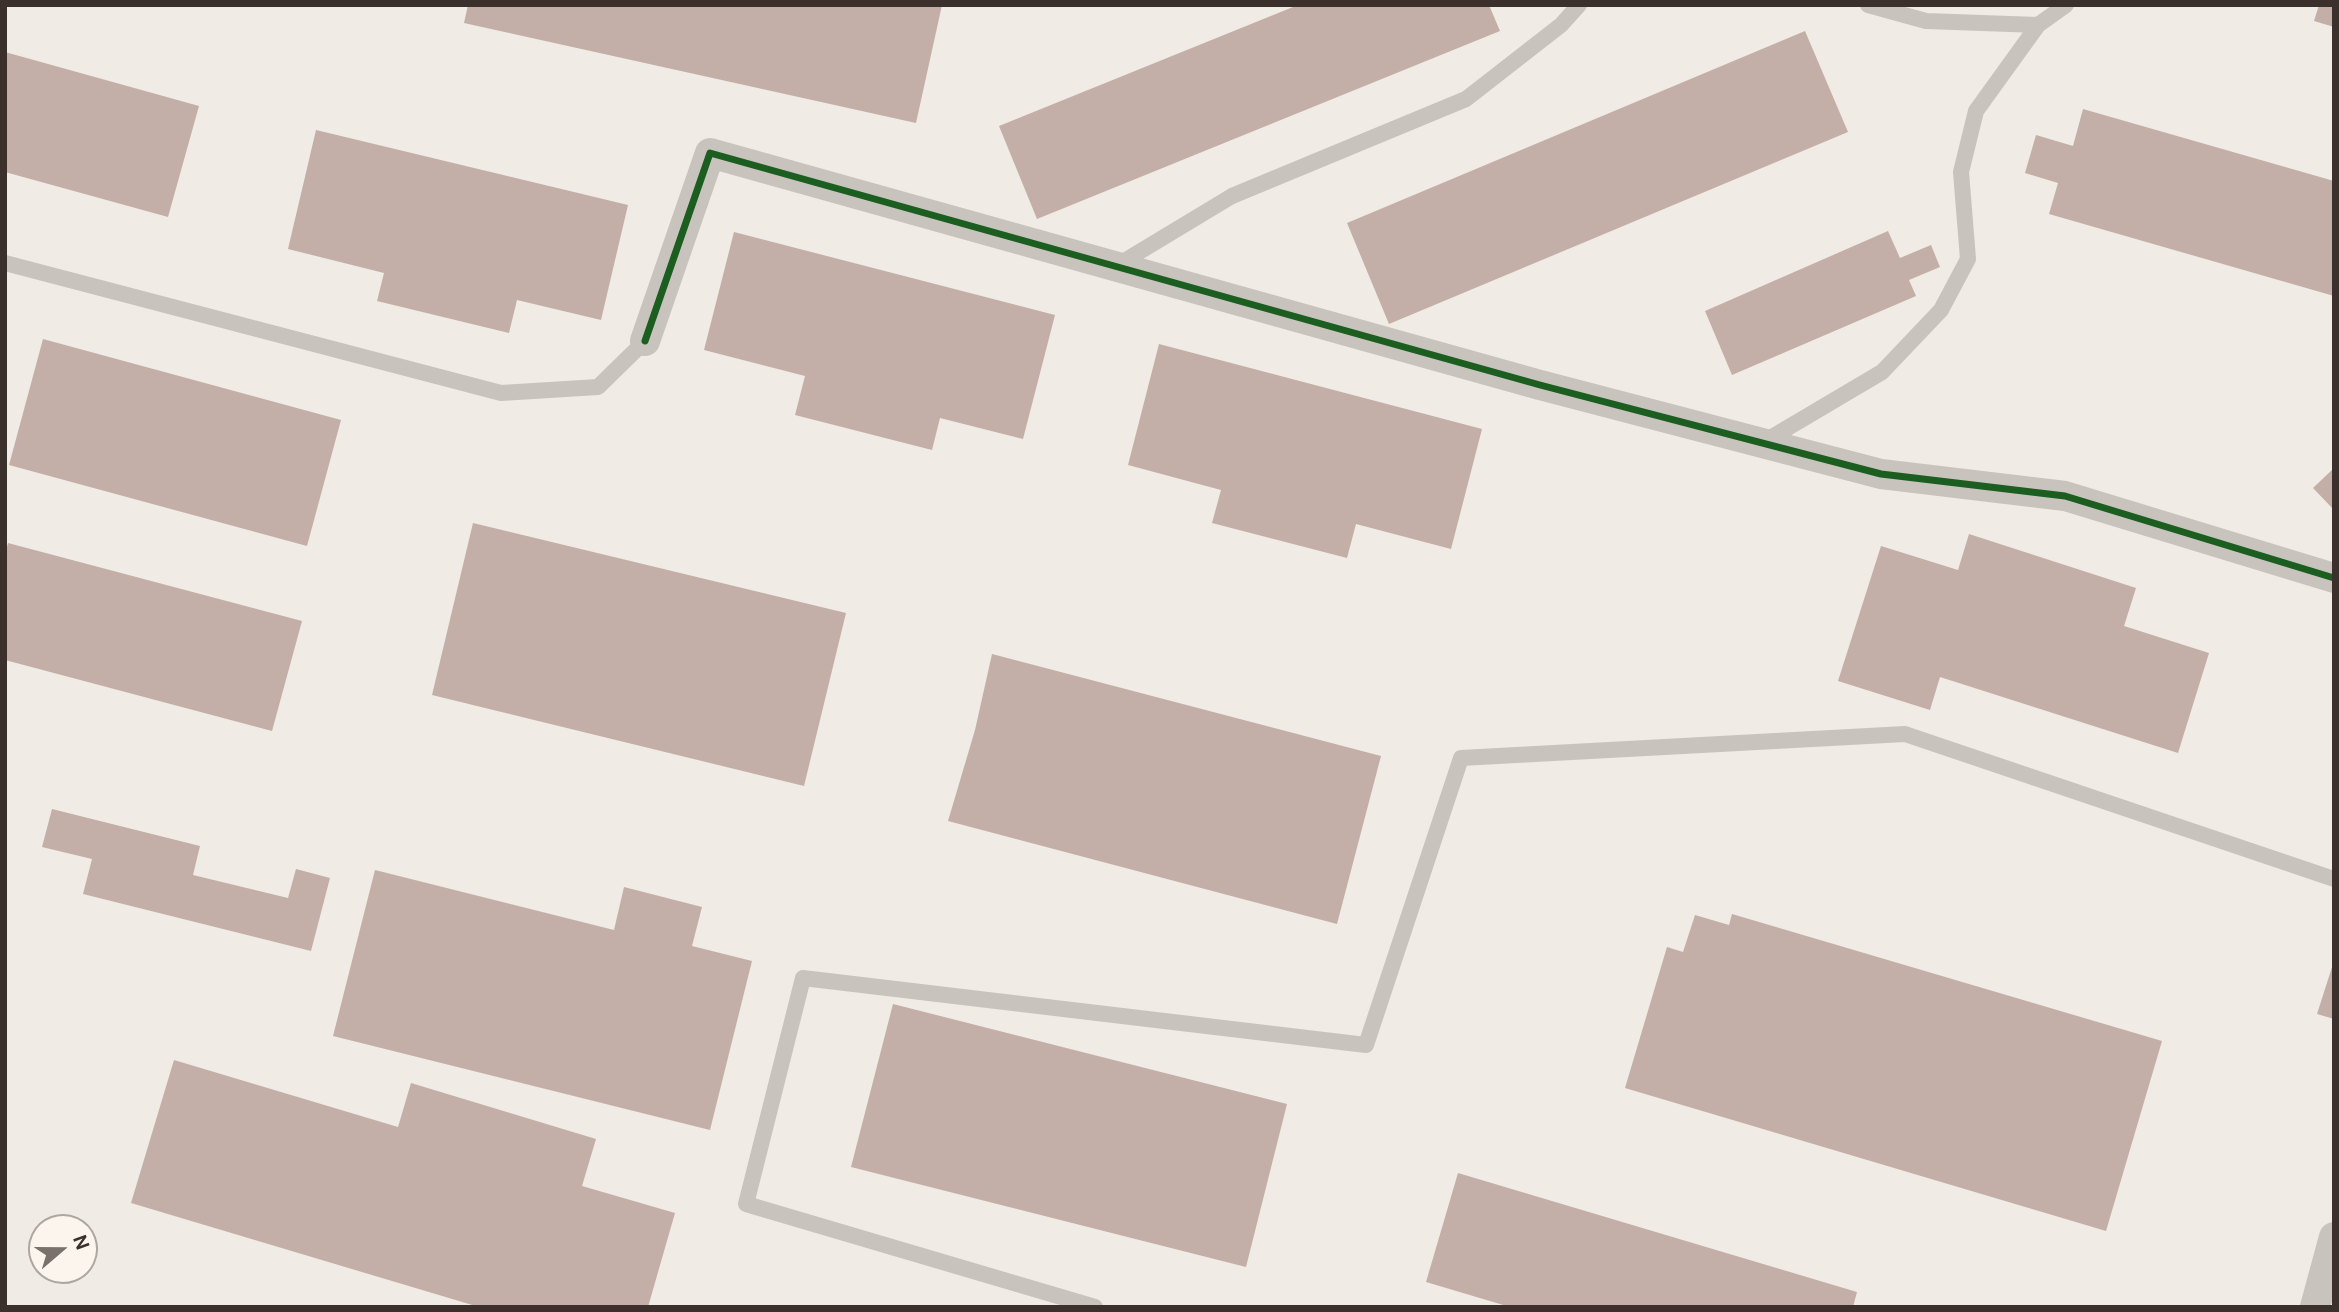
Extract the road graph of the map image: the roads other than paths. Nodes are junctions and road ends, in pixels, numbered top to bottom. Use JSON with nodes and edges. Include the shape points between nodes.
{"nodes":[{"id":1,"x":1579,"y":5,"type":"edge"},
{"id":2,"x":1868,"y":5,"type":"edge"},
{"id":3,"x":2066,"y":5,"type":"edge"},
{"id":4,"x":2039,"y":25,"type":"junction"},
{"id":5,"x":5,"y":263,"type":"edge"},
{"id":6,"x":1116,"y":266,"type":"junction"},
{"id":7,"x":645,"y":341,"type":"joint"},
{"id":8,"x":1762,"y":443,"type":"junction"},
{"id":9,"x":2334,"y":578,"type":"edge"},
{"id":10,"x":2334,"y":879,"type":"edge"},
{"id":11,"x":2334,"y":1237,"type":"edge"},
{"id":12,"x":1095,"y":1307,"type":"edge"},
{"id":13,"x":2315,"y":1307,"type":"edge"}],
"edges":[{"from":1,"to":6,"type":"lane","via":[[1466,99],[1232,196]]},
{"from":2,"to":4,"type":"lane","via":[[1926,21]]},
{"from":3,"to":4,"type":"lane"},
{"from":4,"to":8,"type":"lane","via":[[1976,111],[1961,172],[1969,259],[1941,310],[1882,372]]},
{"from":5,"to":7,"type":"lane","via":[[501,393],[598,387]]},
{"from":6,"to":7,"type":"street","via":[[710,153]]},
{"from":6,"to":8,"type":"street"},
{"from":8,"to":9,"type":"street","via":[[1881,474],[2065,496]]},
{"from":10,"to":12,"type":"lane","via":[[1905,734],[1461,758],[1366,1045],[803,978],[746,1204]]},
{"from":11,"to":13,"type":"street"}]}
